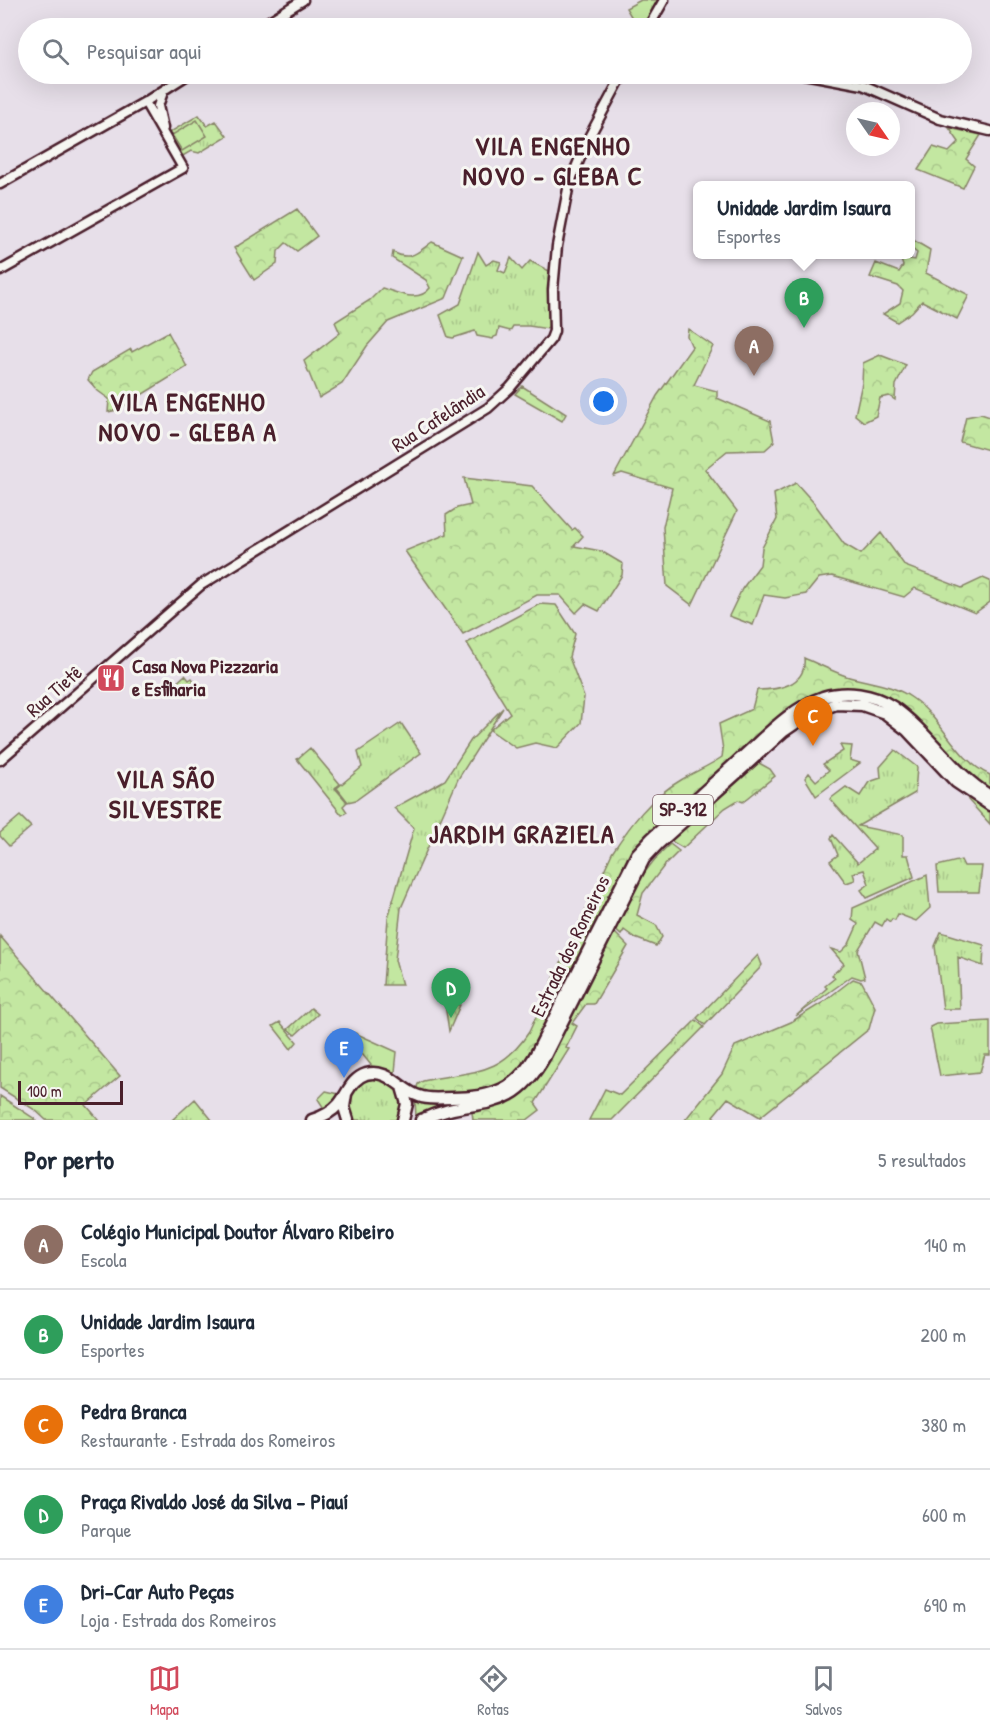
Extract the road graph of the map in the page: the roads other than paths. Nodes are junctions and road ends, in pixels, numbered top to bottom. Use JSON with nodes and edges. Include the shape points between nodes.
{"nodes":[{"id":1,"x":303,"y":0,"type":"edge"},
{"id":2,"x":663,"y":0,"type":"edge"},
{"id":3,"x":274,"y":18,"type":"edge"},
{"id":4,"x":653,"y":18,"type":"edge"},
{"id":5,"x":173,"y":84,"type":"edge"},
{"id":6,"x":618,"y":84,"type":"edge"},
{"id":7,"x":859,"y":84,"type":"edge"},
{"id":8,"x":164,"y":90,"type":"junction"},
{"id":9,"x":145,"y":102,"type":"junction"},
{"id":10,"x":990,"y":131,"type":"edge"},
{"id":11,"x":166,"y":137,"type":"junction"},
{"id":12,"x":0,"y":184,"type":"edge"},
{"id":13,"x":0,"y":271,"type":"edge"},
{"id":14,"x":130,"y":647,"type":"joint"},
{"id":15,"x":0,"y":760,"type":"edge"},
{"id":16,"x":990,"y":796,"type":"edge"},
{"id":17,"x":990,"y":806,"type":"edge"},
{"id":18,"x":398,"y":1083,"type":"junction"},
{"id":19,"x":346,"y":1094,"type":"junction"},
{"id":20,"x":431,"y":1117,"type":"edge"},
{"id":21,"x":312,"y":1120,"type":"edge"},
{"id":22,"x":348,"y":1120,"type":"edge"},
{"id":23,"x":403,"y":1120,"type":"edge"},
{"id":24,"x":421,"y":1120,"type":"edge"}],
"edges":[{"from":1,"to":3,"type":"street"},
{"from":2,"to":4,"type":"street"},
{"from":5,"to":8,"type":"street"},
{"from":6,"to":14,"type":"street","name":"Rua Cafelândia","via":[[569,184],[557,246],[554,331],[524,372],[488,408],[201,585]]},
{"from":7,"to":10,"type":"street","via":[[940,119]]},
{"from":8,"to":9,"type":"street"},
{"from":8,"to":11,"type":"street","via":[[158,106]]},
{"from":9,"to":11,"type":"street"},
{"from":9,"to":12,"type":"street"},
{"from":11,"to":13,"type":"street","via":[[183,168]]},
{"from":14,"to":15,"type":"street","name":"Rua Tietê"},
{"from":16,"to":18,"type":"main road","name":"Estrada dos Romeiros","number":"SP-312","via":[[961,775],[913,723],[891,706],[854,694],[815,701],[779,724],[637,854],[537,1052],[520,1078],[494,1093],[457,1098],[420,1097]]},
{"from":17,"to":20,"type":"main road","name":"Estrada dos Romeiros","number":"SP-312","via":[[956,782],[907,730],[885,713],[845,704],[809,714],[784,731],[644,859],[545,1056],[526,1084],[497,1101]]},
{"from":18,"to":19,"type":"main road","name":"Estrada dos Romeiros","number":"SP-312","via":[[381,1074],[366,1074],[352,1083]]},
{"from":18,"to":23,"type":"main road","via":[[407,1098]]},
{"from":19,"to":21,"type":"main road","name":"Estrada dos Romeiros","number":"SP-312","via":[[334,1109]]},
{"from":19,"to":22,"type":"main road"},
{"from":20,"to":24,"type":"main road","name":"Estrada dos Romeiros","number":"SP-312"}]}
